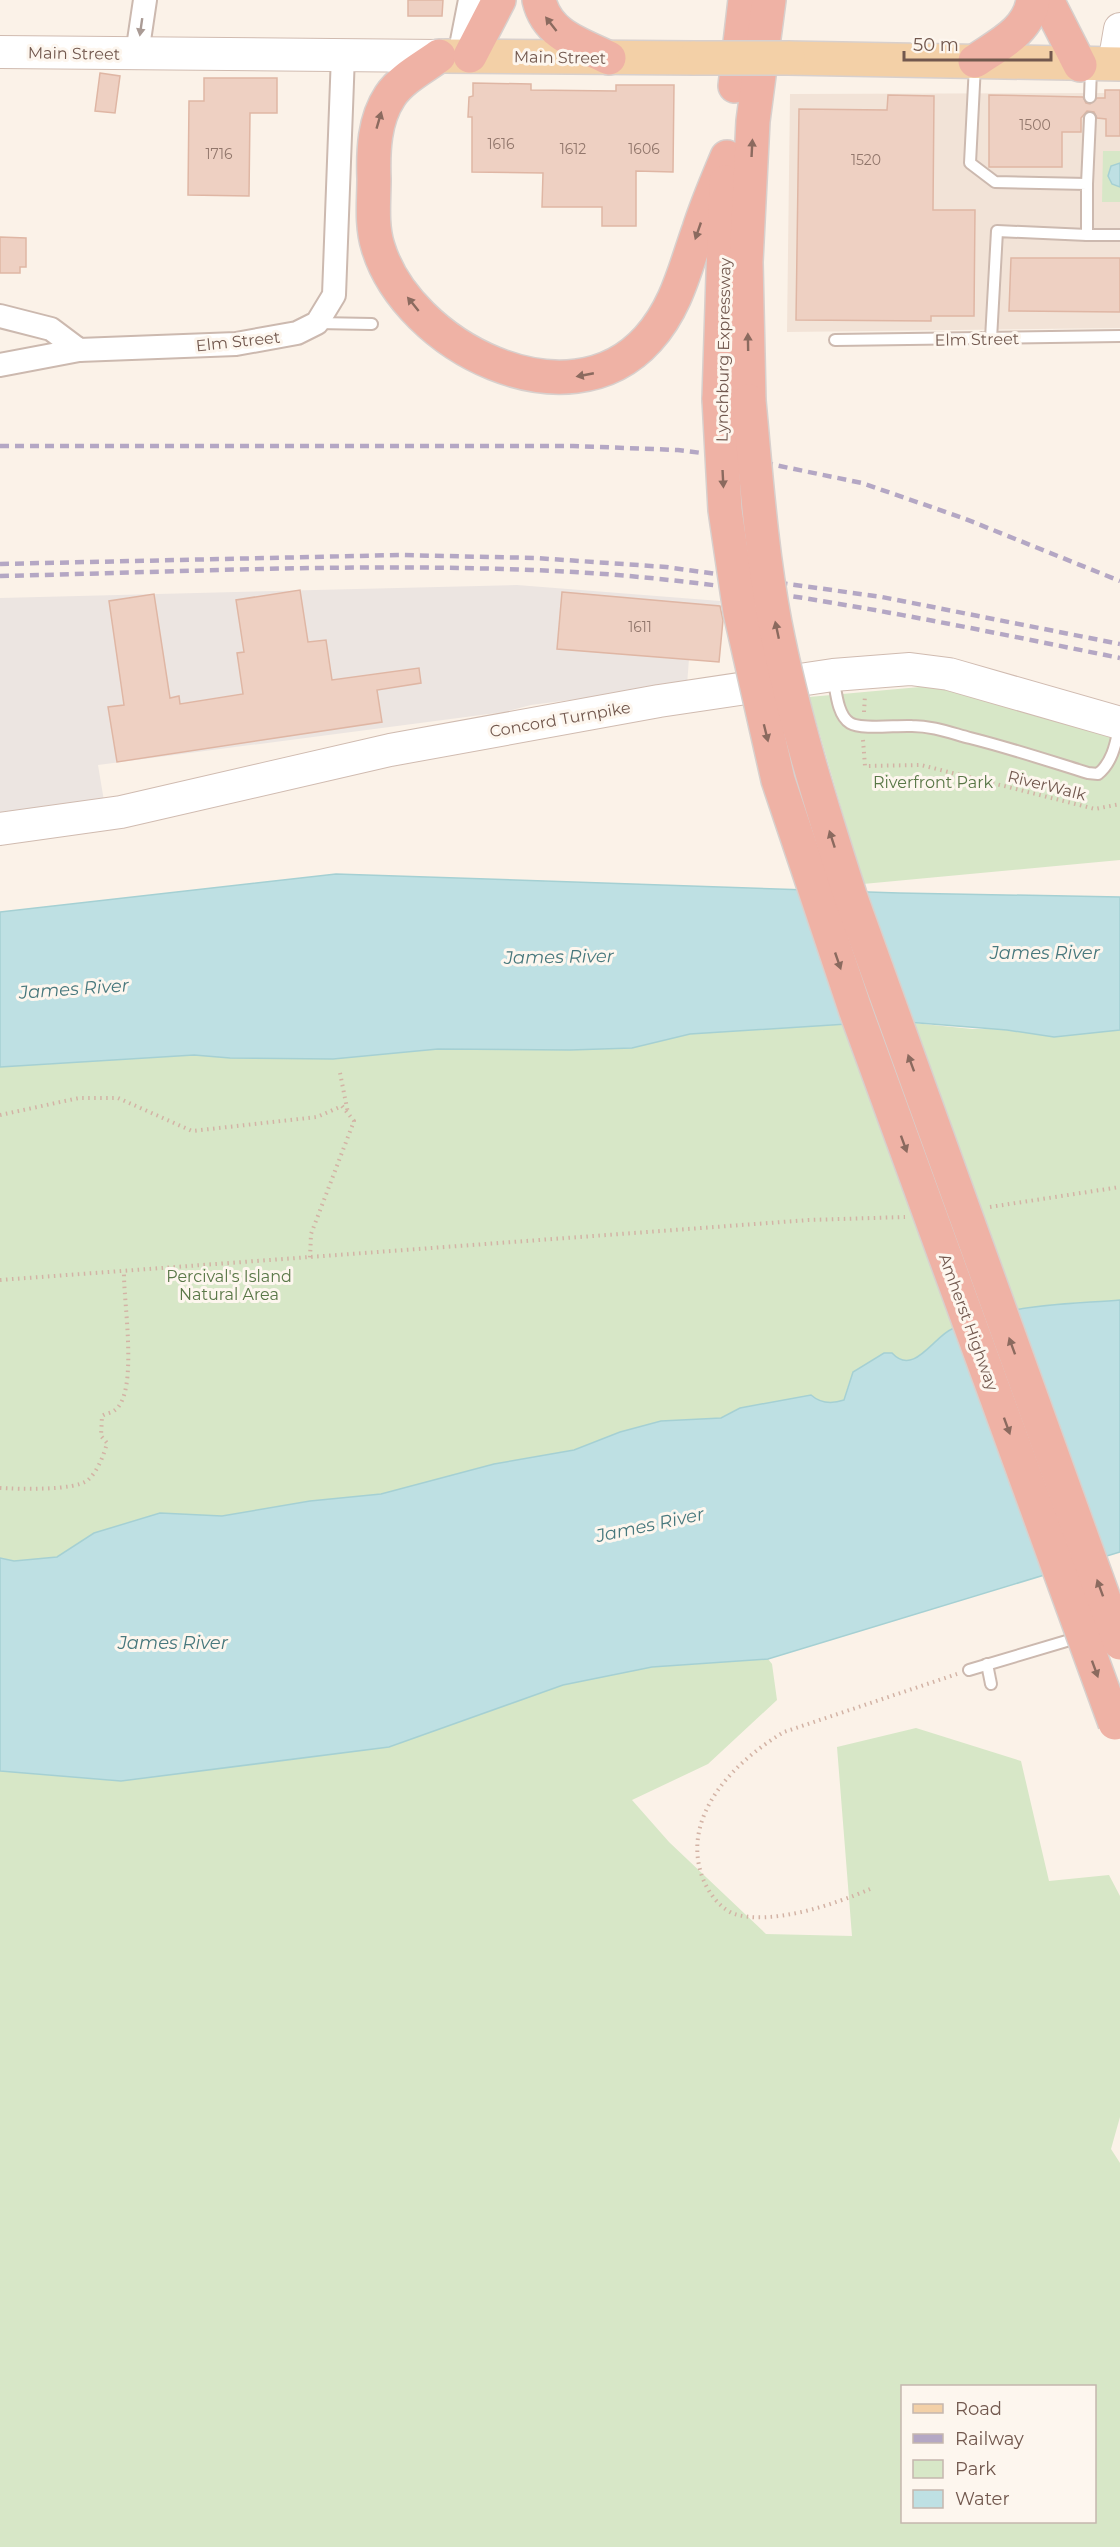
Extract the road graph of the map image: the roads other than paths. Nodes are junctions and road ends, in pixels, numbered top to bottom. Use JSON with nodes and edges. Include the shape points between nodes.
{"nodes":[{"id":1,"x":145,"y":0,"type":"edge"},
{"id":2,"x":470,"y":0,"type":"edge"},
{"id":3,"x":499,"y":0,"type":"edge"},
{"id":4,"x":520,"y":0,"type":"edge"},
{"id":5,"x":539,"y":0,"type":"edge"},
{"id":6,"x":745,"y":0,"type":"edge"},
{"id":7,"x":769,"y":0,"type":"edge"},
{"id":8,"x":1033,"y":0,"type":"edge"},
{"id":9,"x":1047,"y":0,"type":"edge"},
{"id":10,"x":1070,"y":0,"type":"edge"},
{"id":11,"x":1120,"y":29,"type":"edge"},
{"id":12,"x":0,"y":52,"type":"edge"},
{"id":13,"x":137,"y":54,"type":"junction"},
{"id":14,"x":343,"y":56,"type":"junction"},
{"id":15,"x":465,"y":56,"type":"junction"},
{"id":16,"x":609,"y":58,"type":"junction"},
{"id":17,"x":975,"y":62,"type":"junction"},
{"id":18,"x":1102,"y":64,"type":"edge"},
{"id":19,"x":1090,"y":98,"type":"dead end"},
{"id":20,"x":1090,"y":118,"type":"dead end"},
{"id":21,"x":727,"y":157,"type":"junction"},
{"id":22,"x":1087,"y":184,"type":"junction"},
{"id":23,"x":1087,"y":234,"type":"junction"},
{"id":24,"x":1120,"y":235,"type":"edge"},
{"id":25,"x":0,"y":316,"type":"edge"},
{"id":26,"x":317,"y":323,"type":"junction"},
{"id":27,"x":372,"y":324,"type":"dead end"},
{"id":28,"x":1120,"y":336,"type":"edge"},
{"id":29,"x":991,"y":339,"type":"junction"},
{"id":30,"x":835,"y":340,"type":"dead end"},
{"id":31,"x":79,"y":350,"type":"junction"},
{"id":32,"x":0,"y":365,"type":"edge"},
{"id":33,"x":734,"y":400,"type":"junction"},
{"id":34,"x":833,"y":675,"type":"junction"},
{"id":35,"x":1120,"y":724,"type":"edge"},
{"id":36,"x":0,"y":829,"type":"edge"},
{"id":37,"x":850,"y":895,"type":"joint"},
{"id":38,"x":818,"y":906,"type":"joint"},
{"id":39,"x":1120,"y":1624,"type":"edge"},
{"id":40,"x":1104,"y":1636,"type":"edge"},
{"id":41,"x":987,"y":1664,"type":"junction"},
{"id":42,"x":969,"y":1670,"type":"road end"},
{"id":43,"x":992,"y":1684,"type":"dead end"},
{"id":44,"x":1117,"y":1731,"type":"edge"}],
"edges":[{"from":1,"to":13,"type":"street","one_way":true},
{"from":2,"to":15,"type":"street"},
{"from":3,"to":15,"type":"highway"},
{"from":4,"to":15,"type":"highway"},
{"from":16,"to":5,"type":"highway","one_way":true,"via":[[560,34],[548,22]]},
{"from":6,"to":21,"type":"highway","name":"Lynchburg Expressway"},
{"from":33,"to":7,"type":"highway","name":"Lynchburg Expressway","one_way":true,"via":[[753,121]]},
{"from":8,"to":17,"type":"highway","via":[[1027,19],[1017,32]]},
{"from":9,"to":18,"type":"highway"},
{"from":10,"to":18,"type":"highway"},
{"from":11,"to":18,"type":"street"},
{"from":12,"to":13,"type":"street","name":"Main Street"},
{"from":13,"to":14,"type":"street","name":"Main Street"},
{"from":14,"to":15,"type":"street","name":"Main Street"},
{"from":14,"to":26,"type":"street","via":[[334,295]]},
{"from":15,"to":16,"type":"main road","name":"Main Street"},
{"from":21,"to":15,"type":"highway","one_way":true,"via":[[681,286],[670,310],[648,340],[622,362],[585,376],[562,379],[507,368],[455,342],[417,310],[392,277],[378,248],[374,228],[376,131],[391,93]]},
{"from":16,"to":17,"type":"main road","name":"Main Street","bridge":true},
{"from":17,"to":18,"type":"main road","name":"Main Street"},
{"from":17,"to":22,"type":"lane","via":[[970,163],[995,182]]},
{"from":18,"to":19,"type":"lane"},
{"from":20,"to":22,"type":"lane"},
{"from":21,"to":33,"type":"highway","name":"Lynchburg Expressway"},
{"from":22,"to":23,"type":"lane"},
{"from":23,"to":24,"type":"lane"},
{"from":23,"to":29,"type":"lane","via":[[997,231]]},
{"from":25,"to":31,"type":"street","via":[[51,329]]},
{"from":26,"to":27,"type":"lane"},
{"from":26,"to":31,"type":"street","name":"Elm Street","via":[[297,333],[236,344]]},
{"from":28,"to":29,"type":"lane","name":"Elm Street"},
{"from":29,"to":30,"type":"lane","name":"Elm Street"},
{"from":31,"to":32,"type":"street","name":"Elm Street"},
{"from":37,"to":33,"type":"highway","name":"Lynchburg Expressway","one_way":true,"bridge":true,"via":[[794,708]]},
{"from":33,"to":38,"type":"highway","name":"Lynchburg Expressway","one_way":true,"bridge":true,"via":[[725,510],[742,623],[778,780]]},
{"from":34,"to":35,"type":"street","name":"Concord Turnpike","via":[[910,669],[949,674]]},
{"from":34,"to":35,"type":"lane","via":[[844,719],[862,727],[928,726],[1088,773],[1098,774],[1105,768]]},
{"from":34,"to":36,"type":"street","name":"Concord Turnpike","via":[[659,701],[390,750],[121,812]]},
{"from":40,"to":37,"type":"highway","name":"Amherst Highway","one_way":true,"bridge":true},
{"from":38,"to":44,"type":"highway","name":"Amherst Highway","one_way":true,"bridge":true},
{"from":39,"to":40,"type":"lane"},
{"from":40,"to":41,"type":"lane"},
{"from":41,"to":42,"type":"lane"},
{"from":41,"to":43,"type":"lane"}]}
